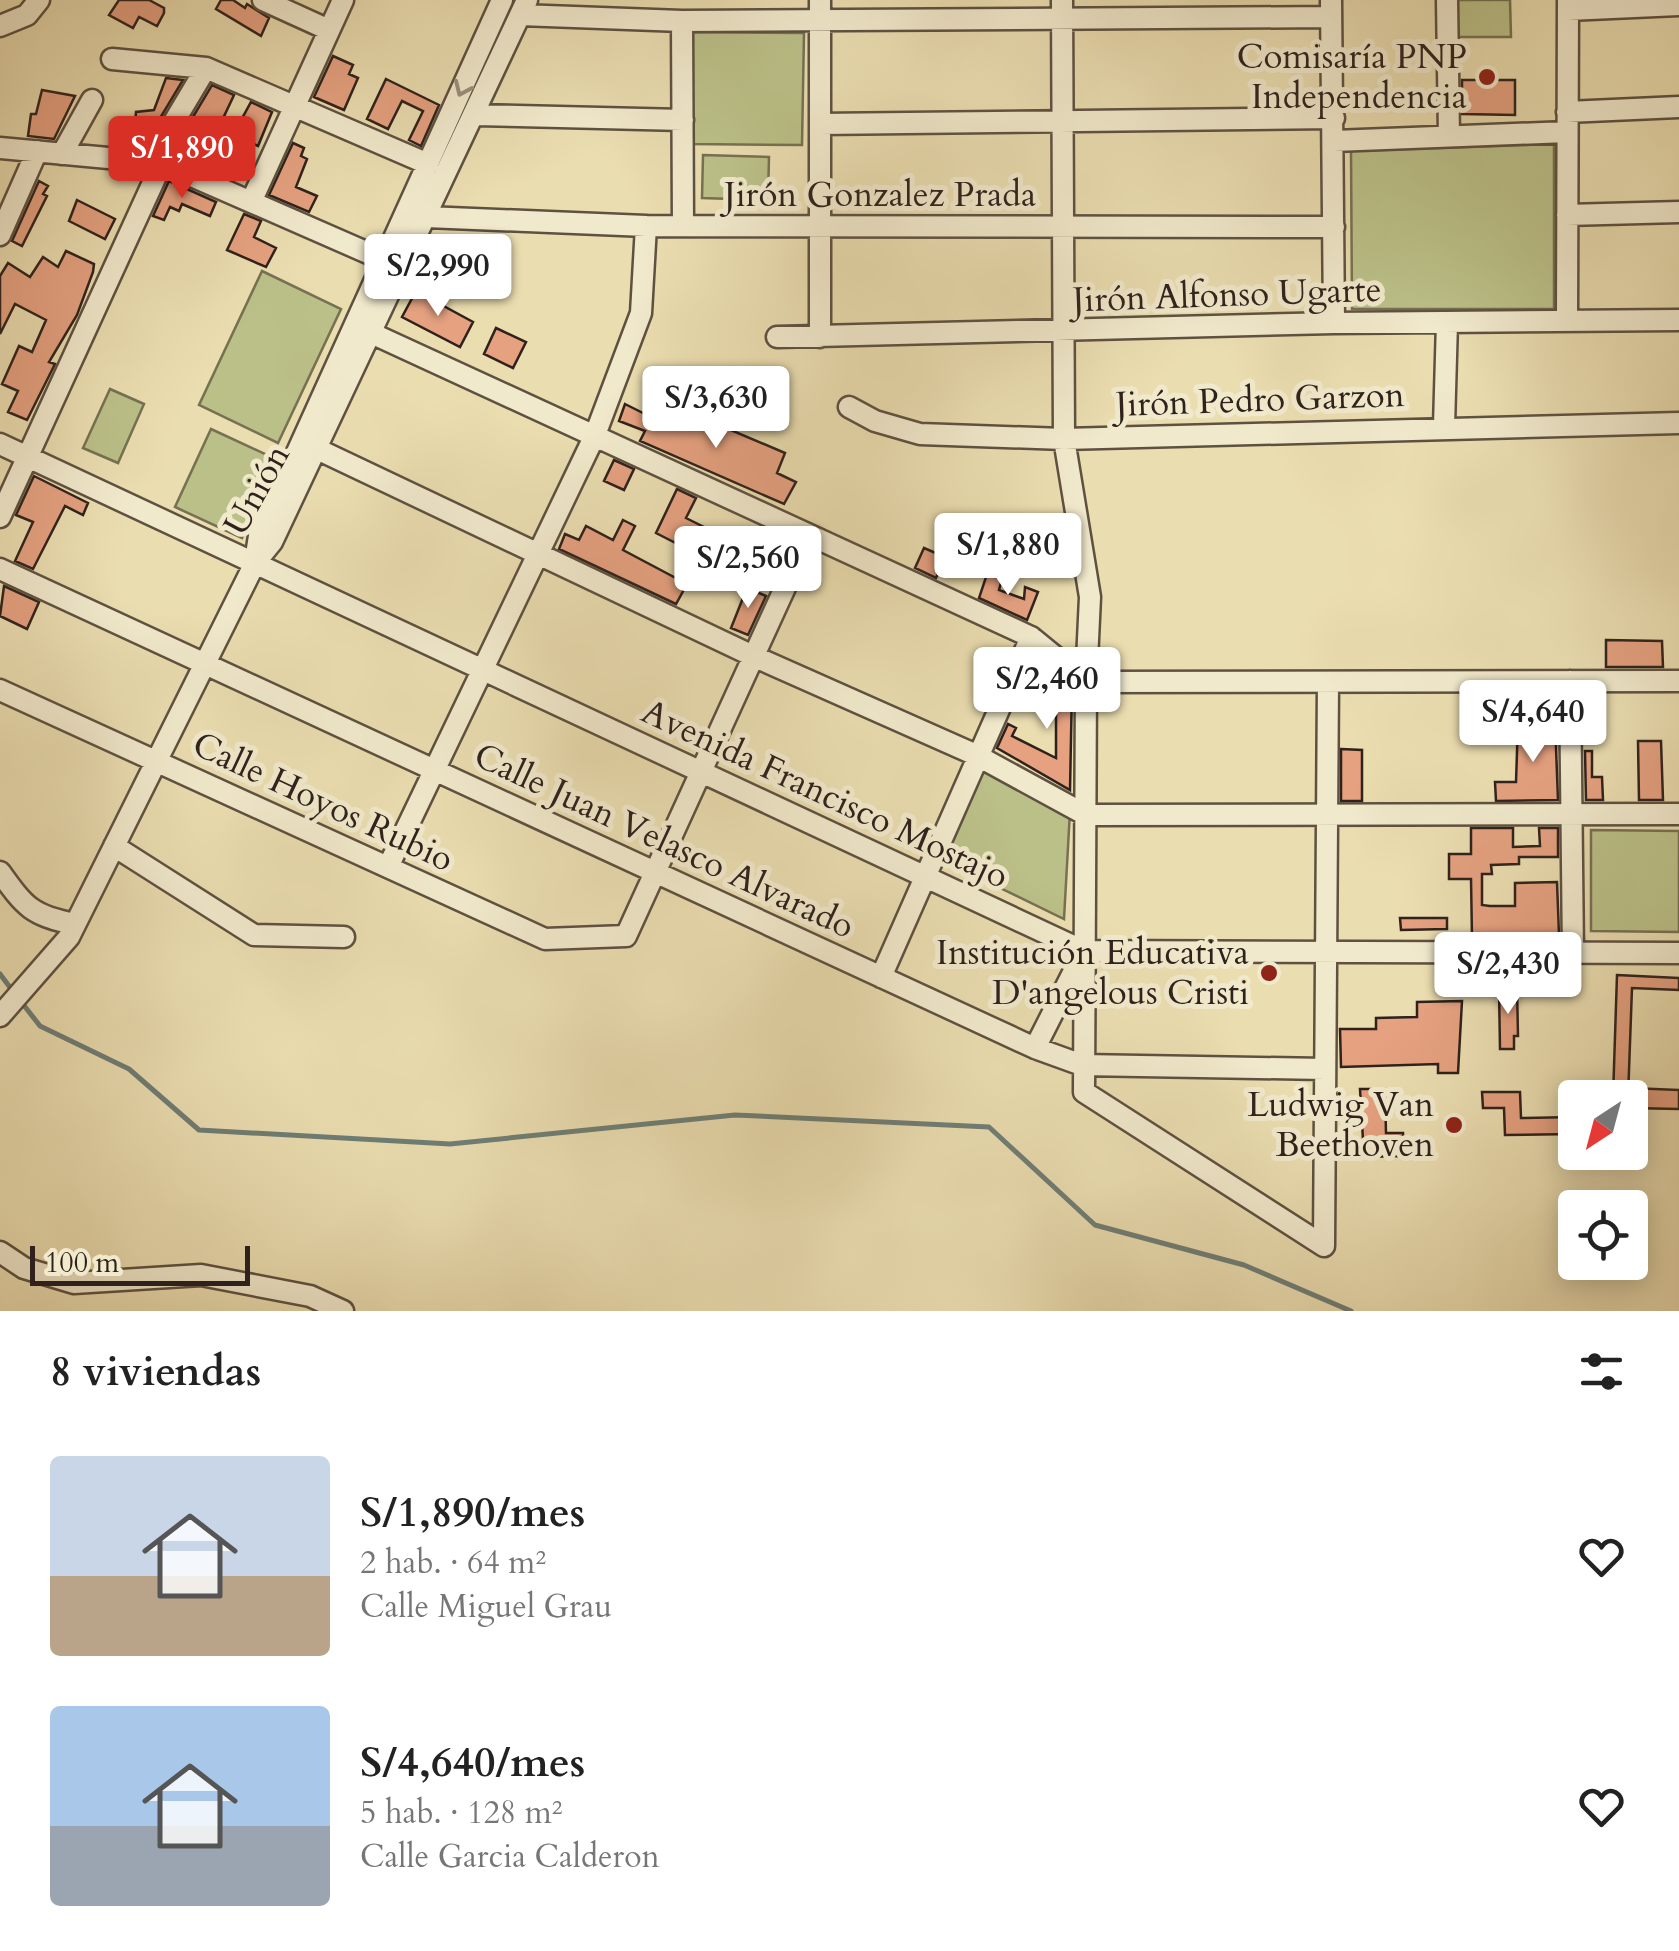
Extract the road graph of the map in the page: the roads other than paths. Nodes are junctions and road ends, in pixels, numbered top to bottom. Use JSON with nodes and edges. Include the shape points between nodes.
{"nodes":[{"id":1,"x":38,"y":0,"type":"edge"},
{"id":2,"x":263,"y":0,"type":"edge"},
{"id":3,"x":343,"y":0,"type":"edge"},
{"id":4,"x":502,"y":0,"type":"edge"},
{"id":5,"x":1446,"y":0,"type":"edge"},
{"id":6,"x":1568,"y":5,"type":"edge"},
{"id":7,"x":1679,"y":5,"type":"edge"},
{"id":8,"x":524,"y":8,"type":"edge"},
{"id":9,"x":1062,"y":9,"type":"edge"},
{"id":10,"x":1331,"y":9,"type":"edge"},
{"id":11,"x":820,"y":10,"type":"edge"},
{"id":12,"x":682,"y":20,"type":"junction"},
{"id":13,"x":0,"y":26,"type":"edge"},
{"id":14,"x":329,"y":30,"type":"junction"},
{"id":15,"x":112,"y":58,"type":"dead end"},
{"id":16,"x":206,"y":68,"type":"junction"},
{"id":17,"x":92,"y":100,"type":"dead end"},
{"id":18,"x":294,"y":107,"type":"junction"},
{"id":19,"x":1679,"y":107,"type":"edge"},
{"id":20,"x":475,"y":115,"type":"junction"},
{"id":21,"x":1334,"y":118,"type":"junction"},
{"id":22,"x":682,"y":120,"type":"junction"},
{"id":23,"x":1063,"y":121,"type":"junction"},
{"id":24,"x":1567,"y":122,"type":"junction"},
{"id":25,"x":820,"y":124,"type":"junction"},
{"id":26,"x":1449,"y":136,"type":"junction"},
{"id":27,"x":1334,"y":141,"type":"junction"},
{"id":28,"x":0,"y":148,"type":"edge"},
{"id":29,"x":37,"y":151,"type":"junction"},
{"id":30,"x":62,"y":154,"type":"junction"},
{"id":31,"x":156,"y":163,"type":"junction"},
{"id":32,"x":428,"y":164,"type":"junction"},
{"id":33,"x":251,"y":202,"type":"junction"},
{"id":34,"x":1679,"y":212,"type":"edge"},
{"id":35,"x":1567,"y":214,"type":"junction"},
{"id":36,"x":426,"y":218,"type":"junction"},
{"id":37,"x":646,"y":226,"type":"junction"},
{"id":38,"x":683,"y":226,"type":"junction"},
{"id":39,"x":820,"y":227,"type":"junction"},
{"id":40,"x":1334,"y":227,"type":"junction"},
{"id":41,"x":1063,"y":228,"type":"junction"},
{"id":42,"x":0,"y":235,"type":"edge"},
{"id":43,"x":384,"y":260,"type":"junction"},
{"id":44,"x":1679,"y":320,"type":"edge"},
{"id":45,"x":1566,"y":321,"type":"junction"},
{"id":46,"x":1447,"y":322,"type":"junction"},
{"id":47,"x":1334,"y":323,"type":"junction"},
{"id":48,"x":1064,"y":332,"type":"junction"},
{"id":49,"x":371,"y":333,"type":"junction"},
{"id":50,"x":778,"y":337,"type":"dead end"},
{"id":51,"x":820,"y":337,"type":"junction"},
{"id":52,"x":849,"y":408,"type":"dead end"},
{"id":53,"x":1679,"y":422,"type":"edge"},
{"id":54,"x":1444,"y":426,"type":"junction"},
{"id":55,"x":595,"y":435,"type":"junction"},
{"id":56,"x":1064,"y":439,"type":"junction"},
{"id":57,"x":0,"y":444,"type":"edge"},
{"id":58,"x":317,"y":449,"type":"junction"},
{"id":59,"x":27,"y":457,"type":"junction"},
{"id":60,"x":0,"y":517,"type":"edge"},
{"id":61,"x":809,"y":535,"type":"junction"},
{"id":62,"x":536,"y":554,"type":"junction"},
{"id":63,"x":254,"y":564,"type":"junction"},
{"id":64,"x":0,"y":569,"type":"edge"},
{"id":65,"x":1031,"y":637,"type":"junction"},
{"id":66,"x":753,"y":656,"type":"junction"},
{"id":67,"x":204,"y":664,"type":"junction"},
{"id":68,"x":482,"y":670,"type":"junction"},
{"id":69,"x":1679,"y":680,"type":"edge"},
{"id":70,"x":1570,"y":681,"type":"junction"},
{"id":71,"x":1086,"y":682,"type":"junction"},
{"id":72,"x":1328,"y":682,"type":"junction"},
{"id":73,"x":0,"y":690,"type":"edge"},
{"id":74,"x":976,"y":755,"type":"junction"},
{"id":75,"x":156,"y":761,"type":"junction"},
{"id":76,"x":434,"y":771,"type":"junction"},
{"id":77,"x":700,"y":772,"type":"junction"},
{"id":78,"x":1327,"y":814,"type":"junction"},
{"id":79,"x":1571,"y":814,"type":"junction"},
{"id":80,"x":1679,"y":814,"type":"edge"},
{"id":81,"x":1086,"y":815,"type":"junction"},
{"id":82,"x":114,"y":846,"type":"junction"},
{"id":83,"x":388,"y":867,"type":"junction"},
{"id":84,"x":0,"y":872,"type":"edge"},
{"id":85,"x":656,"y":872,"type":"junction"},
{"id":86,"x":923,"y":874,"type":"junction"},
{"id":87,"x":76,"y":924,"type":"junction"},
{"id":88,"x":344,"y":937,"type":"dead end"},
{"id":89,"x":1084,"y":951,"type":"junction"},
{"id":90,"x":1679,"y":952,"type":"edge"},
{"id":91,"x":1326,"y":953,"type":"junction"},
{"id":92,"x":1573,"y":954,"type":"junction"},
{"id":93,"x":880,"y":977,"type":"junction"},
{"id":94,"x":0,"y":1016,"type":"edge"},
{"id":95,"x":1036,"y":1048,"type":"junction"},
{"id":96,"x":1082,"y":1065,"type":"junction"},
{"id":97,"x":1325,"y":1068,"type":"junction"},
{"id":98,"x":0,"y":1252,"type":"edge"},
{"id":99,"x":344,"y":1311,"type":"edge"}],
"edges":[{"from":1,"to":13,"type":"street","via":[[27,15]]},
{"from":2,"to":14,"type":"street"},
{"from":3,"to":14,"type":"street"},
{"from":4,"to":32,"type":"street","name":"Unión","one_way":true},
{"from":5,"to":26,"type":"street"},
{"from":6,"to":7,"type":"street"},
{"from":6,"to":24,"type":"street"},
{"from":8,"to":12,"type":"street"},
{"from":8,"to":20,"type":"street","name":"Unión"},
{"from":9,"to":10,"type":"street"},
{"from":9,"to":11,"type":"street"},
{"from":9,"to":23,"type":"street"},
{"from":10,"to":21,"type":"street"},
{"from":11,"to":12,"type":"street"},
{"from":11,"to":25,"type":"street"},
{"from":12,"to":22,"type":"street"},
{"from":14,"to":18,"type":"street"},
{"from":15,"to":16,"type":"street"},
{"from":16,"to":18,"type":"street"},
{"from":16,"to":31,"type":"street"},
{"from":17,"to":30,"type":"street"},
{"from":18,"to":32,"type":"street"},
{"from":18,"to":33,"type":"street"},
{"from":19,"to":24,"type":"street"},
{"from":20,"to":22,"type":"street"},
{"from":20,"to":36,"type":"street","name":"Unión"},
{"from":21,"to":23,"type":"street"},
{"from":21,"to":27,"type":"street"},
{"from":22,"to":38,"type":"street"},
{"from":23,"to":25,"type":"street"},
{"from":23,"to":41,"type":"street"},
{"from":24,"to":26,"type":"street"},
{"from":24,"to":35,"type":"street"},
{"from":25,"to":39,"type":"street"},
{"from":26,"to":27,"type":"street"},
{"from":27,"to":40,"type":"street"},
{"from":28,"to":29,"type":"street"},
{"from":29,"to":30,"type":"street"},
{"from":29,"to":42,"type":"street"},
{"from":30,"to":31,"type":"street"},
{"from":31,"to":33,"type":"street"},
{"from":31,"to":59,"type":"street"},
{"from":32,"to":43,"type":"street","name":"Unión"},
{"from":33,"to":43,"type":"street"},
{"from":34,"to":35,"type":"street"},
{"from":35,"to":45,"type":"street"},
{"from":36,"to":37,"type":"street","name":"Jirón Gonzalez Prada"},
{"from":36,"to":49,"type":"street","name":"Unión"},
{"from":37,"to":38,"type":"street","name":"Jirón Gonzalez Prada"},
{"from":37,"to":55,"type":"street","via":[[641,313]]},
{"from":38,"to":39,"type":"street","name":"Jirón Gonzalez Prada"},
{"from":39,"to":41,"type":"street","name":"Jirón Gonzalez Prada"},
{"from":39,"to":51,"type":"street"},
{"from":40,"to":41,"type":"street","name":"Jirón Gonzalez Prada"},
{"from":40,"to":47,"type":"street"},
{"from":41,"to":48,"type":"street"},
{"from":43,"to":63,"type":"street","name":"Unión","via":[[259,536]]},
{"from":44,"to":45,"type":"street","name":"Jirón Alfonso Ugarte"},
{"from":45,"to":46,"type":"street","name":"Jirón Alfonso Ugarte"},
{"from":46,"to":47,"type":"street","name":"Jirón Alfonso Ugarte"},
{"from":46,"to":54,"type":"street"},
{"from":47,"to":48,"type":"street","name":"Jirón Alfonso Ugarte"},
{"from":48,"to":51,"type":"street","name":"Jirón Alfonso Ugarte"},
{"from":48,"to":56,"type":"street"},
{"from":49,"to":55,"type":"street"},
{"from":49,"to":58,"type":"street","name":"Unión"},
{"from":50,"to":51,"type":"street","name":"Jirón Alfonso Ugarte"},
{"from":52,"to":56,"type":"street","name":"Jirón Pedro Garzon","via":[[920,434]]},
{"from":53,"to":54,"type":"street","name":"Jirón Pedro Garzon"},
{"from":54,"to":56,"type":"street","name":"Jirón Pedro Garzon"},
{"from":55,"to":61,"type":"street"},
{"from":55,"to":62,"type":"street"},
{"from":56,"to":71,"type":"street","via":[[1090,598]]},
{"from":57,"to":59,"type":"street","name":"Avenida Francisco Mostajo"},
{"from":58,"to":62,"type":"street"},
{"from":58,"to":63,"type":"street","name":"Unión","via":[[272,542]]},
{"from":59,"to":60,"type":"street"},
{"from":59,"to":63,"type":"street","name":"Avenida Francisco Mostajo"},
{"from":61,"to":65,"type":"street"},
{"from":61,"to":66,"type":"street"},
{"from":62,"to":66,"type":"street"},
{"from":62,"to":68,"type":"street"},
{"from":63,"to":67,"type":"street"},
{"from":63,"to":68,"type":"street","name":"Avenida Francisco Mostajo"},
{"from":64,"to":67,"type":"street","name":"Calle Juan Velasco Alvarado"},
{"from":65,"to":71,"type":"street"},
{"from":65,"to":74,"type":"street"},
{"from":66,"to":74,"type":"street"},
{"from":66,"to":77,"type":"street"},
{"from":67,"to":75,"type":"street"},
{"from":67,"to":76,"type":"street","name":"Calle Juan Velasco Alvarado"},
{"from":68,"to":76,"type":"street"},
{"from":68,"to":77,"type":"street","name":"Avenida Francisco Mostajo"},
{"from":69,"to":70,"type":"street"},
{"from":70,"to":72,"type":"street"},
{"from":70,"to":79,"type":"street"},
{"from":71,"to":72,"type":"street"},
{"from":71,"to":81,"type":"street"},
{"from":72,"to":78,"type":"street"},
{"from":73,"to":75,"type":"street","name":"Calle Hoyos Rubio"},
{"from":74,"to":81,"type":"street"},
{"from":74,"to":86,"type":"street"},
{"from":75,"to":82,"type":"street"},
{"from":75,"to":83,"type":"street","name":"Calle Hoyos Rubio"},
{"from":76,"to":83,"type":"street"},
{"from":76,"to":85,"type":"street","name":"Calle Juan Velasco Alvarado"},
{"from":77,"to":85,"type":"street"},
{"from":77,"to":86,"type":"street","name":"Avenida Francisco Mostajo"},
{"from":78,"to":79,"type":"street"},
{"from":78,"to":81,"type":"street"},
{"from":78,"to":91,"type":"street"},
{"from":79,"to":80,"type":"street"},
{"from":79,"to":92,"type":"street"},
{"from":81,"to":89,"type":"street"},
{"from":82,"to":87,"type":"street"},
{"from":82,"to":88,"type":"street","via":[[254,935]]},
{"from":83,"to":85,"type":"street","name":"Calle Hoyos Rubio","via":[[546,939],[626,936]]},
{"from":84,"to":87,"type":"street","via":[[42,918]]},
{"from":85,"to":93,"type":"street","name":"Calle Juan Velasco Alvarado"},
{"from":86,"to":89,"type":"street","name":"Avenida Francisco Mostajo"},
{"from":86,"to":93,"type":"street"},
{"from":87,"to":94,"type":"street"},
{"from":89,"to":91,"type":"street","name":"Avenida Francisco Mostajo"},
{"from":89,"to":95,"type":"street"},
{"from":89,"to":96,"type":"street"},
{"from":90,"to":92,"type":"street","name":"Avenida Francisco Mostajo"},
{"from":91,"to":92,"type":"street","name":"Avenida Francisco Mostajo"},
{"from":91,"to":97,"type":"street"},
{"from":93,"to":95,"type":"street","name":"Calle Juan Velasco Alvarado"},
{"from":95,"to":96,"type":"street","name":"Calle Juan Velasco Alvarado"},
{"from":96,"to":97,"type":"street","name":"Calle Juan Velasco Alvarado"},
{"from":96,"to":97,"type":"street","via":[[1084,1092],[1324,1246]]},
{"from":98,"to":99,"type":"street","via":[[24,1268],[74,1283],[201,1276],[310,1296]]}]}
